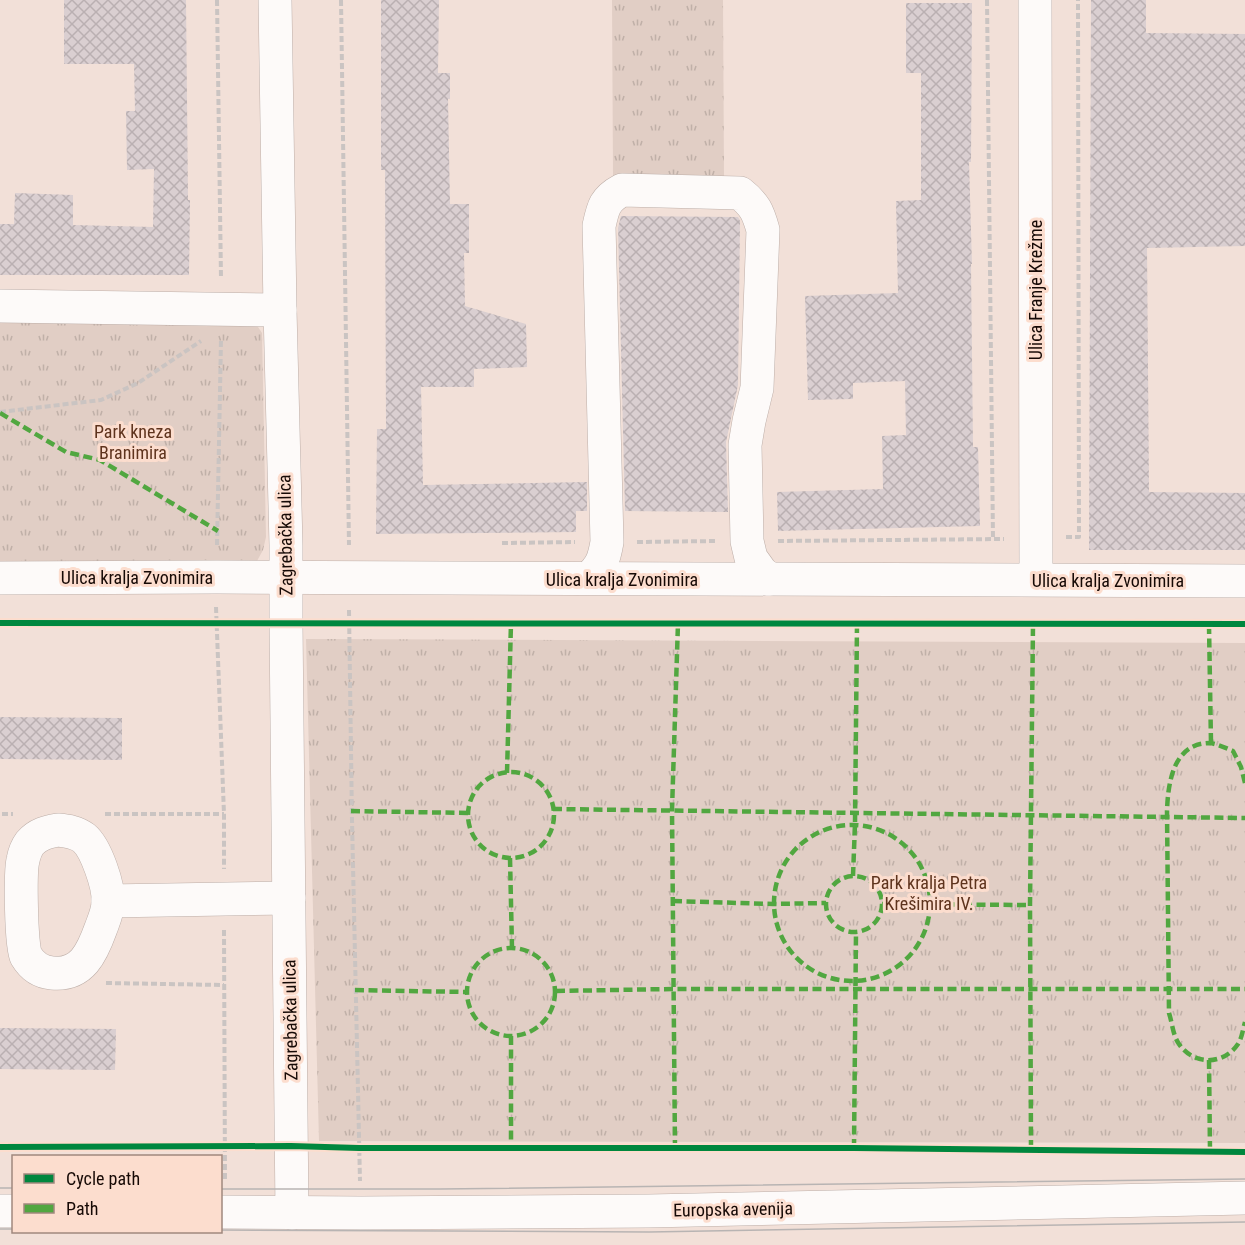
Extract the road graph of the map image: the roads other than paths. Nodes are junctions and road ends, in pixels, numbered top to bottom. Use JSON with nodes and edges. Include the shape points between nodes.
{"nodes":[{"id":1,"x":275,"y":0,"type":"edge"},
{"id":2,"x":1035,"y":0,"type":"edge"},
{"id":3,"x":0,"y":306,"type":"edge"},
{"id":4,"x":280,"y":310,"type":"junction"},
{"id":5,"x":0,"y":578,"type":"edge"},
{"id":6,"x":286,"y":578,"type":"junction"},
{"id":7,"x":589,"y":578,"type":"junction"},
{"id":8,"x":769,"y":579,"type":"junction"},
{"id":9,"x":1036,"y":579,"type":"junction"},
{"id":10,"x":1245,"y":581,"type":"edge"},
{"id":11,"x":289,"y":898,"type":"junction"},
{"id":12,"x":108,"y":901,"type":"dead end"},
{"id":13,"x":1245,"y":1198,"type":"edge"},
{"id":14,"x":223,"y":1212,"type":"edge"},
{"id":15,"x":292,"y":1213,"type":"junction"}],
"edges":[{"from":1,"to":4,"type":"street","name":"Zagrebačka ulica"},
{"from":2,"to":9,"type":"street","name":"Ulica Franje Krežme"},
{"from":3,"to":4,"type":"street","via":[[221,319]]},
{"from":4,"to":6,"type":"street","name":"Zagrebačka ulica"},
{"from":5,"to":6,"type":"street","name":"Ulica kralja Zvonimira"},
{"from":6,"to":7,"type":"street","name":"Ulica kralja Zvonimira"},
{"from":6,"to":11,"type":"street","name":"Zagrebačka ulica"},
{"from":7,"to":8,"type":"street","name":"Ulica kralja Zvonimira"},
{"from":7,"to":8,"type":"street","via":[[599,569],[607,542],[599,226],[603,208],[611,196],[622,190],[740,193],[758,213],[763,230],[757,388],[746,445],[747,541],[751,558]]},
{"from":8,"to":9,"type":"street","name":"Ulica kralja Zvonimira"},
{"from":9,"to":10,"type":"street","name":"Ulica kralja Zvonimira"},
{"from":11,"to":12,"type":"street"},
{"from":11,"to":15,"type":"street","name":"Zagrebačka ulica"},
{"from":13,"to":15,"type":"street","name":"Europska avenija","via":[[648,1211]]},
{"from":14,"to":15,"type":"street","name":"Europska avenija"}]}
